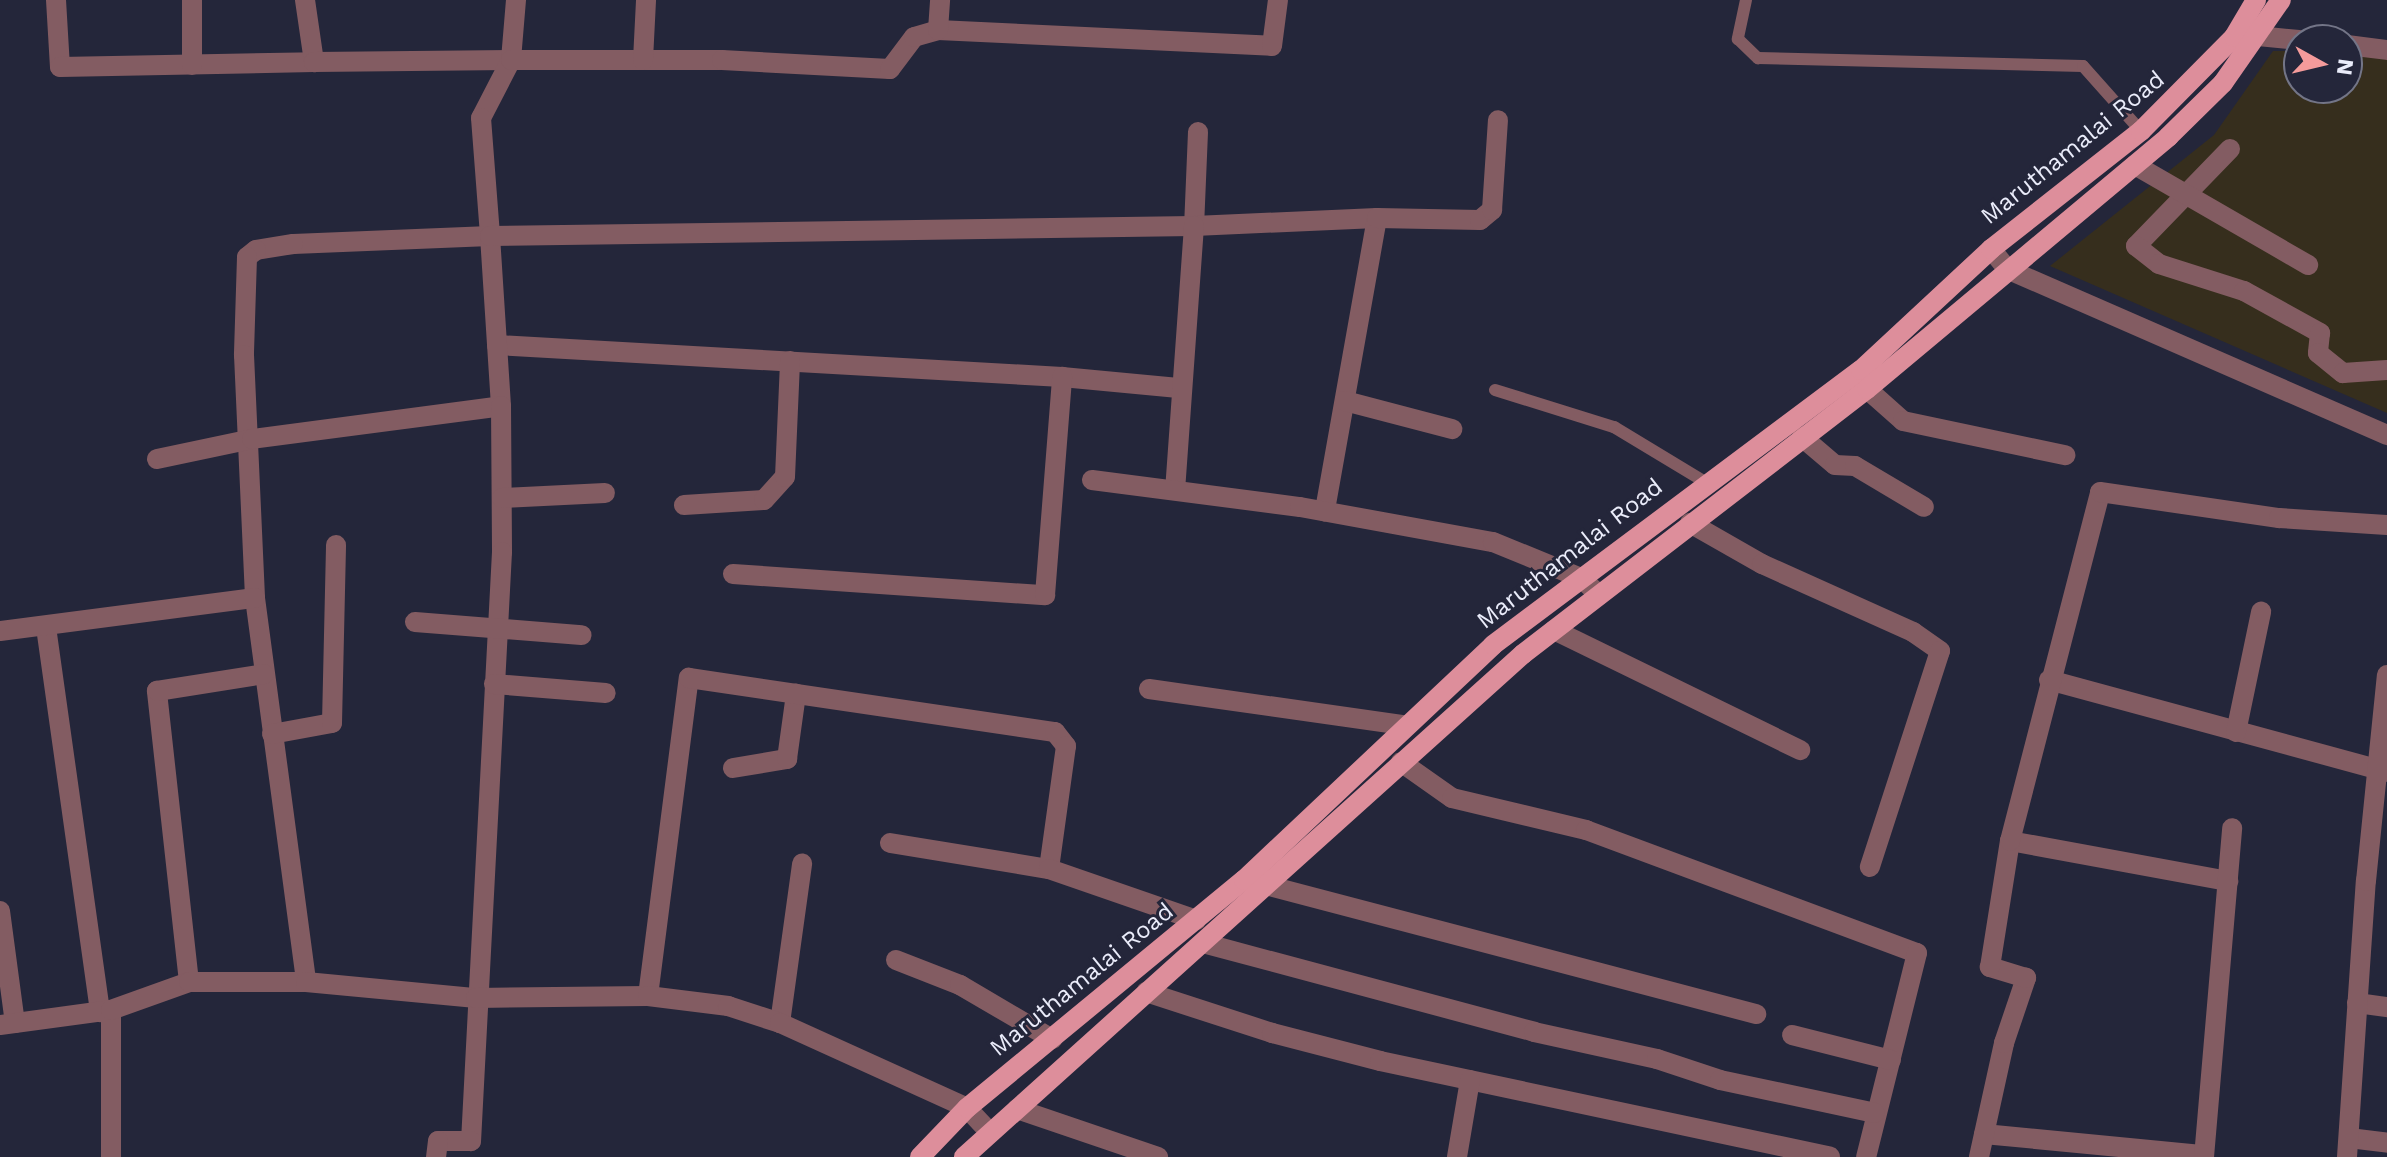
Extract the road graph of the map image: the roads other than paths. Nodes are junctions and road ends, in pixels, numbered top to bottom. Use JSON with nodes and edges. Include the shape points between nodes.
{"nodes":[{"id":1,"x":56,"y":0,"type":"edge"},
{"id":2,"x":192,"y":0,"type":"edge"},
{"id":3,"x":305,"y":0,"type":"edge"},
{"id":4,"x":516,"y":0,"type":"edge"},
{"id":5,"x":646,"y":0,"type":"edge"},
{"id":6,"x":940,"y":0,"type":"edge"},
{"id":7,"x":1278,"y":0,"type":"edge"},
{"id":8,"x":1746,"y":0,"type":"edge"},
{"id":9,"x":2256,"y":0,"type":"edge"},
{"id":10,"x":2281,"y":0,"type":"edge"},
{"id":11,"x":938,"y":30,"type":"junction"},
{"id":12,"x":2258,"y":36,"type":"junction"},
{"id":13,"x":2283,"y":38,"type":"edge"},
{"id":14,"x":2363,"y":47,"type":"edge"},
{"id":15,"x":2387,"y":50,"type":"edge"},
{"id":16,"x":511,"y":60,"type":"junction"},
{"id":17,"x":643,"y":60,"type":"junction"},
{"id":18,"x":314,"y":62,"type":"junction"},
{"id":19,"x":192,"y":65,"type":"junction"},
{"id":20,"x":1498,"y":120,"type":"dead end"},
{"id":21,"x":2141,"y":131,"type":"junction"},
{"id":22,"x":1198,"y":132,"type":"dead end"},
{"id":23,"x":2230,"y":149,"type":"dead end"},
{"id":24,"x":2135,"y":165,"type":"junction"},
{"id":25,"x":2186,"y":194,"type":"junction"},
{"id":26,"x":1377,"y":218,"type":"junction"},
{"id":27,"x":1194,"y":226,"type":"junction"},
{"id":28,"x":490,"y":236,"type":"junction"},
{"id":29,"x":1991,"y":249,"type":"junction"},
{"id":30,"x":2308,"y":265,"type":"dead end"},
{"id":31,"x":2007,"y":269,"type":"junction"},
{"id":32,"x":497,"y":345,"type":"junction"},
{"id":33,"x":790,"y":361,"type":"junction"},
{"id":34,"x":2387,"y":370,"type":"edge"},
{"id":35,"x":1062,"y":377,"type":"junction"},
{"id":36,"x":1178,"y":388,"type":"junction"},
{"id":37,"x":1867,"y":389,"type":"junction"},
{"id":38,"x":1495,"y":390,"type":"dead end"},
{"id":39,"x":1345,"y":401,"type":"junction"},
{"id":40,"x":501,"y":406,"type":"junction"},
{"id":41,"x":1452,"y":429,"type":"dead end"},
{"id":42,"x":2387,"y":435,"type":"edge"},
{"id":43,"x":1802,"y":437,"type":"junction"},
{"id":44,"x":252,"y":439,"type":"junction"},
{"id":45,"x":2065,"y":455,"type":"dead end"},
{"id":46,"x":157,"y":459,"type":"dead end"},
{"id":47,"x":1092,"y":480,"type":"dead end"},
{"id":48,"x":1707,"y":483,"type":"junction"},
{"id":49,"x":1175,"y":488,"type":"junction"},
{"id":50,"x":605,"y":493,"type":"dead end"},
{"id":51,"x":502,"y":498,"type":"junction"},
{"id":52,"x":684,"y":505,"type":"dead end"},
{"id":53,"x":1924,"y":507,"type":"dead end"},
{"id":54,"x":1325,"y":511,"type":"junction"},
{"id":55,"x":1690,"y":523,"type":"junction"},
{"id":56,"x":2387,"y":525,"type":"edge"},
{"id":57,"x":336,"y":545,"type":"dead end"},
{"id":58,"x":733,"y":574,"type":"dead end"},
{"id":59,"x":1581,"y":578,"type":"junction"},
{"id":60,"x":1599,"y":595,"type":"junction"},
{"id":61,"x":255,"y":598,"type":"junction"},
{"id":62,"x":2261,"y":612,"type":"dead end"},
{"id":63,"x":415,"y":622,"type":"dead end"},
{"id":64,"x":46,"y":627,"type":"junction"},
{"id":65,"x":498,"y":629,"type":"junction"},
{"id":66,"x":1554,"y":630,"type":"junction"},
{"id":67,"x":0,"y":631,"type":"edge"},
{"id":68,"x":581,"y":635,"type":"dead end"},
{"id":69,"x":264,"y":674,"type":"junction"},
{"id":70,"x":2387,"y":675,"type":"edge"},
{"id":71,"x":2049,"y":680,"type":"junction"},
{"id":72,"x":494,"y":684,"type":"junction"},
{"id":73,"x":1149,"y":689,"type":"dead end"},
{"id":74,"x":606,"y":693,"type":"dead end"},
{"id":75,"x":796,"y":694,"type":"junction"},
{"id":76,"x":1403,"y":725,"type":"junction"},
{"id":77,"x":2236,"y":732,"type":"junction"},
{"id":78,"x":272,"y":734,"type":"junction"},
{"id":79,"x":1800,"y":750,"type":"dead end"},
{"id":80,"x":1401,"y":762,"type":"junction"},
{"id":81,"x":733,"y":768,"type":"dead end"},
{"id":82,"x":2382,"y":771,"type":"edge"},
{"id":83,"x":2232,"y":828,"type":"dead end"},
{"id":84,"x":2010,"y":841,"type":"junction"},
{"id":85,"x":890,"y":843,"type":"dead end"},
{"id":86,"x":802,"y":864,"type":"dead end"},
{"id":87,"x":1870,"y":867,"type":"dead end"},
{"id":88,"x":1049,"y":869,"type":"junction"},
{"id":89,"x":2228,"y":881,"type":"junction"},
{"id":90,"x":1266,"y":885,"type":"junction"},
{"id":91,"x":0,"y":911,"type":"edge"},
{"id":92,"x":1196,"y":920,"type":"junction"},
{"id":93,"x":1203,"y":943,"type":"junction"},
{"id":94,"x":896,"y":960,"type":"dead end"},
{"id":95,"x":189,"y":982,"type":"junction"},
{"id":96,"x":306,"y":982,"type":"junction"},
{"id":97,"x":1146,"y":992,"type":"junction"},
{"id":98,"x":648,"y":996,"type":"junction"},
{"id":99,"x":476,"y":998,"type":"junction"},
{"id":100,"x":2357,"y":1003,"type":"junction"},
{"id":101,"x":2387,"y":1007,"type":"edge"},
{"id":102,"x":105,"y":1011,"type":"junction"},
{"id":103,"x":1756,"y":1014,"type":"dead end"},
{"id":104,"x":780,"y":1023,"type":"junction"},
{"id":105,"x":8,"y":1024,"type":"edge"},
{"id":106,"x":1792,"y":1035,"type":"dead end"},
{"id":107,"x":1052,"y":1039,"type":"junction"},
{"id":108,"x":1891,"y":1060,"type":"junction"},
{"id":109,"x":1470,"y":1080,"type":"junction"},
{"id":110,"x":967,"y":1108,"type":"junction"},
{"id":111,"x":1017,"y":1109,"type":"junction"},
{"id":112,"x":1875,"y":1113,"type":"junction"},
{"id":113,"x":989,"y":1132,"type":"junction"},
{"id":114,"x":1984,"y":1134,"type":"junction"},
{"id":115,"x":2387,"y":1143,"type":"edge"},
{"id":116,"x":2348,"y":1148,"type":"edge"},
{"id":117,"x":2204,"y":1156,"type":"edge"},
{"id":118,"x":111,"y":1157,"type":"edge"},
{"id":119,"x":436,"y":1157,"type":"edge"},
{"id":120,"x":920,"y":1157,"type":"edge"},
{"id":121,"x":964,"y":1157,"type":"edge"},
{"id":122,"x":1158,"y":1157,"type":"edge"},
{"id":123,"x":1457,"y":1157,"type":"edge"},
{"id":124,"x":1830,"y":1157,"type":"edge"},
{"id":125,"x":1866,"y":1157,"type":"edge"},
{"id":126,"x":1979,"y":1157,"type":"edge"}],
"edges":[{"from":1,"to":19,"type":"street","via":[[60,67]]},
{"from":2,"to":19,"type":"street"},
{"from":3,"to":18,"type":"street"},
{"from":4,"to":16,"type":"street"},
{"from":5,"to":17,"type":"street"},
{"from":6,"to":11,"type":"street"},
{"from":7,"to":11,"type":"street","via":[[1272,46]]},
{"from":8,"to":21,"type":"lane","via":[[1738,39],[1758,58],[2083,66]]},
{"from":9,"to":21,"type":"main road","name":"Maruthamalai Road","via":[[2234,37]]},
{"from":10,"to":12,"type":"main road","name":"Maruthamalai Road"},
{"from":11,"to":17,"type":"street","via":[[914,37],[890,69]]},
{"from":12,"to":13,"type":"street"},
{"from":12,"to":24,"type":"main road","name":"Maruthamalai Road","via":[[2214,94]]},
{"from":14,"to":15,"type":"street"},
{"from":16,"to":17,"type":"street"},
{"from":16,"to":18,"type":"street"},
{"from":16,"to":28,"type":"street","via":[[481,118]]},
{"from":18,"to":19,"type":"street"},
{"from":20,"to":26,"type":"street","via":[[1492,210],[1480,220]]},
{"from":21,"to":29,"type":"main road","name":"Maruthamalai Road"},
{"from":22,"to":27,"type":"street"},
{"from":23,"to":25,"type":"street"},
{"from":24,"to":25,"type":"street"},
{"from":24,"to":31,"type":"main road","name":"Maruthamalai Road"},
{"from":25,"to":30,"type":"street"},
{"from":25,"to":34,"type":"street","via":[[2136,246],[2159,264],[2244,291],[2320,333],[2318,353],[2343,373]]},
{"from":26,"to":27,"type":"street"},
{"from":26,"to":39,"type":"street"},
{"from":27,"to":28,"type":"street"},
{"from":27,"to":36,"type":"street"},
{"from":28,"to":32,"type":"street"},
{"from":28,"to":44,"type":"street","via":[[293,244],[247,257],[244,355]]},
{"from":29,"to":31,"type":"street"},
{"from":29,"to":48,"type":"main road","name":"Maruthamalai Road","via":[[1861,370]]},
{"from":31,"to":37,"type":"main road","name":"Maruthamalai Road"},
{"from":31,"to":42,"type":"street"},
{"from":32,"to":33,"type":"street"},
{"from":32,"to":40,"type":"street"},
{"from":33,"to":35,"type":"street"},
{"from":33,"to":52,"type":"street","via":[[785,477],[764,500]]},
{"from":35,"to":36,"type":"street"},
{"from":35,"to":58,"type":"street","via":[[1045,595]]},
{"from":36,"to":49,"type":"street"},
{"from":37,"to":43,"type":"main road","name":"Maruthamalai Road"},
{"from":37,"to":45,"type":"street","via":[[1903,421]]},
{"from":38,"to":48,"type":"lane","via":[[1614,427]]},
{"from":39,"to":41,"type":"street"},
{"from":39,"to":54,"type":"street"},
{"from":40,"to":44,"type":"street"},
{"from":40,"to":51,"type":"street"},
{"from":43,"to":53,"type":"street","via":[[1835,465],[1855,466]]},
{"from":43,"to":55,"type":"main road","name":"Maruthamalai Road"},
{"from":44,"to":46,"type":"street"},
{"from":44,"to":61,"type":"street"},
{"from":47,"to":49,"type":"street"},
{"from":48,"to":59,"type":"main road","name":"Maruthamalai Road"},
{"from":49,"to":54,"type":"street"},
{"from":50,"to":51,"type":"street"},
{"from":51,"to":65,"type":"street"},
{"from":54,"to":59,"type":"street","via":[[1493,542]]},
{"from":55,"to":60,"type":"main road","name":"Maruthamalai Road"},
{"from":55,"to":87,"type":"street","via":[[1762,564],[1913,632],[1940,651]]},
{"from":56,"to":71,"type":"street","via":[[2279,518],[2100,492]]},
{"from":57,"to":78,"type":"street","via":[[332,723]]},
{"from":59,"to":60,"type":"street"},
{"from":59,"to":76,"type":"main road","name":"Maruthamalai Road","via":[[1493,645]]},
{"from":60,"to":66,"type":"main road","name":"Maruthamalai Road"},
{"from":61,"to":64,"type":"street"},
{"from":61,"to":69,"type":"street"},
{"from":62,"to":77,"type":"street"},
{"from":63,"to":65,"type":"street"},
{"from":64,"to":67,"type":"street"},
{"from":64,"to":102,"type":"street"},
{"from":65,"to":68,"type":"street"},
{"from":65,"to":72,"type":"street"},
{"from":66,"to":79,"type":"street"},
{"from":66,"to":80,"type":"main road","name":"Maruthamalai Road"},
{"from":69,"to":78,"type":"street"},
{"from":69,"to":95,"type":"street","via":[[157,691]]},
{"from":70,"to":82,"type":"street"},
{"from":71,"to":77,"type":"street"},
{"from":71,"to":84,"type":"street"},
{"from":72,"to":74,"type":"street"},
{"from":72,"to":99,"type":"street"},
{"from":73,"to":76,"type":"street"},
{"from":75,"to":81,"type":"street","via":[[787,759]]},
{"from":75,"to":88,"type":"street","via":[[1062,736],[1066,746]]},
{"from":75,"to":98,"type":"street","via":[[689,678]]},
{"from":76,"to":92,"type":"main road","name":"Maruthamalai Road"},
{"from":77,"to":82,"type":"street"},
{"from":78,"to":96,"type":"street"},
{"from":80,"to":90,"type":"main road","name":"Maruthamalai Road"},
{"from":80,"to":108,"type":"street","via":[[1452,798],[1586,830],[1917,953]]},
{"from":82,"to":100,"type":"street"},
{"from":83,"to":89,"type":"street"},
{"from":84,"to":89,"type":"street"},
{"from":84,"to":114,"type":"street","via":[[1990,967],[2026,978],[2004,1043]]},
{"from":85,"to":88,"type":"street"},
{"from":86,"to":104,"type":"street"},
{"from":88,"to":92,"type":"street"},
{"from":89,"to":117,"type":"street"},
{"from":90,"to":93,"type":"main road","name":"Maruthamalai Road"},
{"from":90,"to":103,"type":"street"},
{"from":91,"to":105,"type":"street"},
{"from":92,"to":107,"type":"main road","name":"Maruthamalai Road"},
{"from":93,"to":97,"type":"main road","name":"Maruthamalai Road"},
{"from":93,"to":112,"type":"street","via":[[1534,1032],[1657,1059],[1720,1080]]},
{"from":94,"to":107,"type":"street","via":[[960,985]]},
{"from":95,"to":96,"type":"street"},
{"from":95,"to":102,"type":"street"},
{"from":96,"to":99,"type":"street"},
{"from":97,"to":109,"type":"street","via":[[1272,1033]]},
{"from":97,"to":111,"type":"main road","name":"Maruthamalai Road"},
{"from":98,"to":99,"type":"street"},
{"from":98,"to":104,"type":"street","via":[[728,1006]]},
{"from":99,"to":119,"type":"street","via":[[471,1141],[438,1141]]},
{"from":100,"to":101,"type":"street"},
{"from":100,"to":116,"type":"street"},
{"from":102,"to":105,"type":"street"},
{"from":102,"to":118,"type":"street"},
{"from":104,"to":110,"type":"street"},
{"from":106,"to":108,"type":"street"},
{"from":107,"to":110,"type":"main road","name":"Maruthamalai Road"},
{"from":108,"to":112,"type":"street"},
{"from":109,"to":123,"type":"street"},
{"from":109,"to":124,"type":"street","via":[[1614,1115]]},
{"from":110,"to":113,"type":"street"},
{"from":110,"to":120,"type":"main road","name":"Maruthamalai Road"},
{"from":111,"to":113,"type":"main road","name":"Maruthamalai Road"},
{"from":111,"to":122,"type":"street"},
{"from":112,"to":125,"type":"street"},
{"from":113,"to":121,"type":"main road","name":"Maruthamalai Road"},
{"from":114,"to":117,"type":"street"},
{"from":114,"to":126,"type":"street"},
{"from":115,"to":116,"type":"street"}]}
